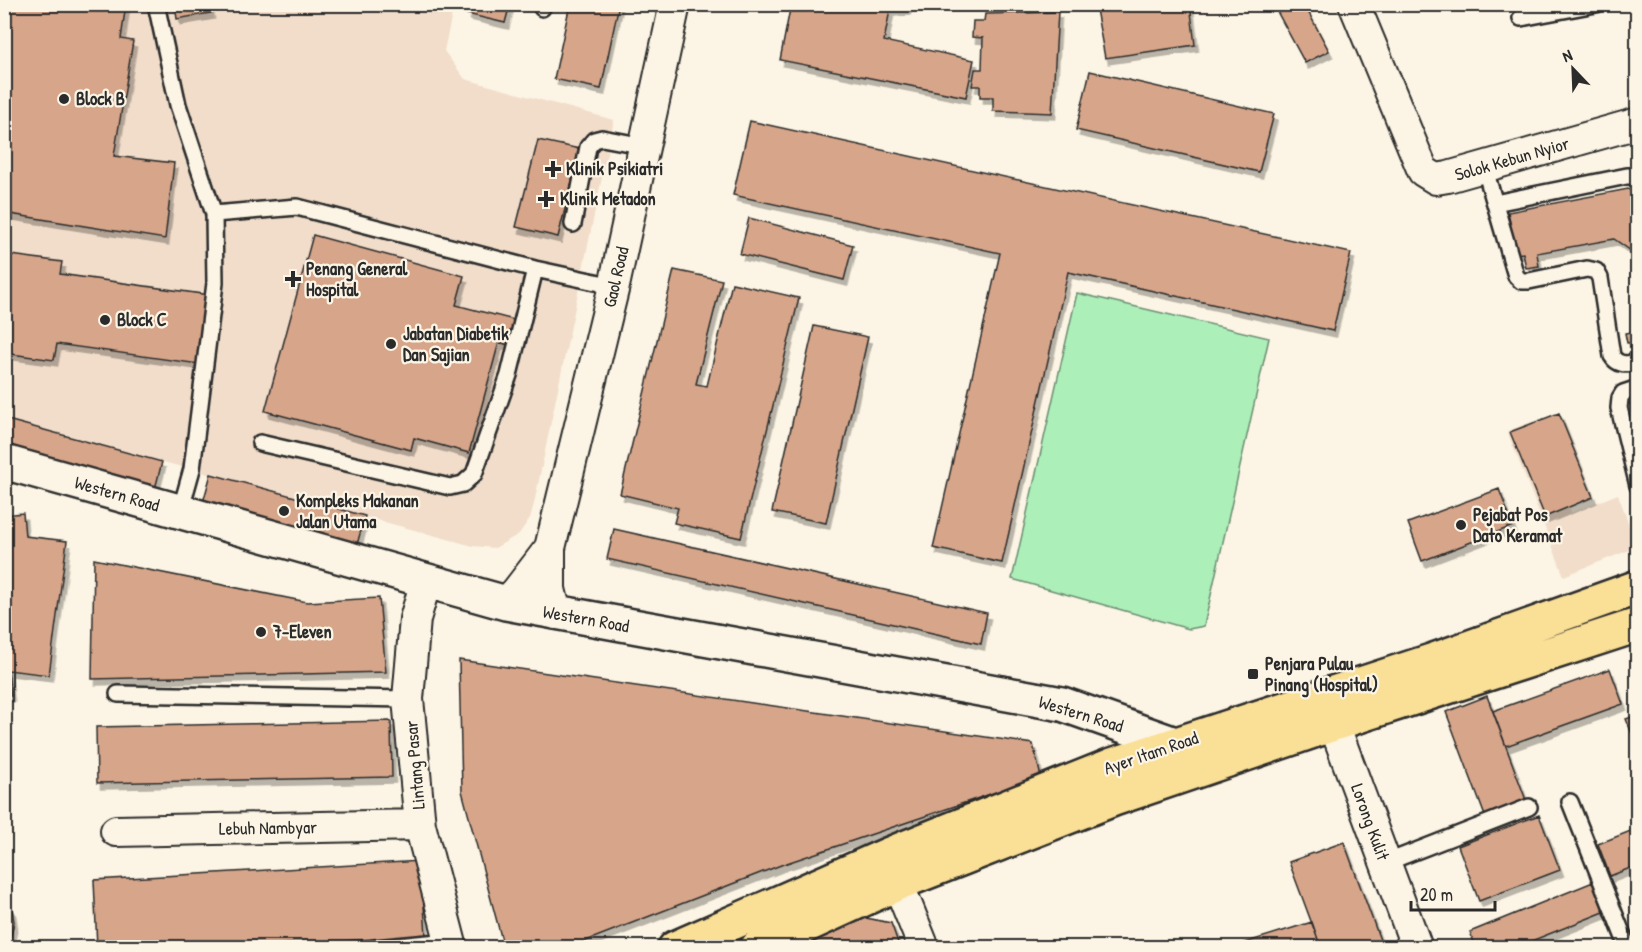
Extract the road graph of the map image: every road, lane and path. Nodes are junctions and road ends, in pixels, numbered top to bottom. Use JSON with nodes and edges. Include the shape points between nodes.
{"nodes":[{"id":1,"x":156,"y":4,"type":"edge"},
{"id":2,"x":675,"y":4,"type":"edge"},
{"id":3,"x":1354,"y":4,"type":"edge"},
{"id":4,"x":1596,"y":4,"type":"edge"},
{"id":5,"x":1521,"y":18,"type":"dead end"},
{"id":6,"x":1638,"y":123,"type":"edge"},
{"id":7,"x":645,"y":146,"type":"junction"},
{"id":8,"x":1484,"y":166,"type":"junction"},
{"id":9,"x":1638,"y":176,"type":"edge"},
{"id":10,"x":1495,"y":203,"type":"junction"},
{"id":11,"x":214,"y":214,"type":"junction"},
{"id":12,"x":573,"y":224,"type":"dead end"},
{"id":13,"x":535,"y":269,"type":"junction"},
{"id":14,"x":614,"y":286,"type":"junction"},
{"id":15,"x":1638,"y":363,"type":"edge"},
{"id":16,"x":1638,"y":388,"type":"edge"},
{"id":17,"x":260,"y":443,"type":"dead end"},
{"id":18,"x":4,"y":462,"type":"edge"},
{"id":19,"x":1638,"y":486,"type":"edge"},
{"id":20,"x":180,"y":512,"type":"junction"},
{"id":21,"x":550,"y":548,"type":"junction"},
{"id":22,"x":426,"y":581,"type":"junction"},
{"id":23,"x":1638,"y":587,"type":"edge"},
{"id":24,"x":506,"y":603,"type":"junction"},
{"id":25,"x":556,"y":614,"type":"junction"},
{"id":26,"x":1638,"y":625,"type":"edge"},
{"id":27,"x":118,"y":694,"type":"dead end"},
{"id":28,"x":408,"y":699,"type":"junction"},
{"id":29,"x":1328,"y":710,"type":"junction"},
{"id":30,"x":1175,"y":744,"type":"junction"},
{"id":31,"x":1570,"y":802,"type":"dead end"},
{"id":32,"x":1529,"y":807,"type":"dead end"},
{"id":33,"x":420,"y":825,"type":"junction"},
{"id":34,"x":117,"y":831,"type":"dead end"},
{"id":35,"x":1385,"y":863,"type":"junction"},
{"id":36,"x":893,"y":869,"type":"junction"},
{"id":37,"x":451,"y":944,"type":"edge"},
{"id":38,"x":374,"y":948,"type":"edge"},
{"id":39,"x":675,"y":948,"type":"edge"},
{"id":40,"x":757,"y":948,"type":"edge"},
{"id":41,"x":924,"y":948,"type":"edge"},
{"id":42,"x":1417,"y":948,"type":"edge"},
{"id":43,"x":1628,"y":948,"type":"edge"}],
"edges":[{"from":1,"to":11,"type":"lane","via":[[178,105]]},
{"from":2,"to":7,"type":"street","name":"Gaol Road"},
{"from":3,"to":8,"type":"street","name":"Solok Kebun Nyior","via":[[1423,171],[1436,179]]},
{"from":4,"to":5,"type":"lane"},
{"from":6,"to":8,"type":"street","name":"Solok Kebun Nyior"},
{"from":7,"to":12,"type":"lane","via":[[594,140],[588,147]]},
{"from":7,"to":14,"type":"street","name":"Gaol Road"},
{"from":8,"to":10,"type":"lane"},
{"from":9,"to":10,"type":"lane"},
{"from":10,"to":15,"type":"lane","via":[[1516,276],[1521,281],[1587,269],[1596,271],[1612,356],[1624,365]]},
{"from":11,"to":13,"type":"lane","via":[[297,207]]},
{"from":11,"to":20,"type":"lane","via":[[215,283],[192,469]]},
{"from":13,"to":14,"type":"lane"},
{"from":13,"to":17,"type":"lane","via":[[509,375],[474,474],[463,484],[450,488]]},
{"from":14,"to":21,"type":"street","name":"Gaol Road"},
{"from":16,"to":19,"type":"lane","via":[[1623,393],[1619,408]]},
{"from":18,"to":20,"type":"street","name":"Western Road"},
{"from":20,"to":22,"type":"street","name":"Western Road"},
{"from":21,"to":24,"type":"street","name":"Gaol Road"},
{"from":21,"to":25,"type":"street","name":"Gaol Road","via":[[550,590]]},
{"from":22,"to":24,"type":"street","name":"Western Road"},
{"from":22,"to":28,"type":"street","name":"Lintang Pasar","via":[[415,619]]},
{"from":23,"to":29,"type":"main road","name":"Ayer Itam Road","via":[[1434,660]]},
{"from":24,"to":25,"type":"street","name":"Western Road"},
{"from":25,"to":30,"type":"street","name":"Western Road","via":[[1062,704]]},
{"from":26,"to":29,"type":"main road","name":"Ayer Itam Road"},
{"from":27,"to":28,"type":"lane"},
{"from":28,"to":33,"type":"street","name":"Lintang Pasar"},
{"from":29,"to":30,"type":"main road","name":"Ayer Itam Road"},
{"from":29,"to":35,"type":"street","name":"Lorong Kulit"},
{"from":29,"to":36,"type":"main road","name":"Ayer Itam Road","via":[[1114,799]]},
{"from":30,"to":36,"type":"main road","name":"Ayer Itam Road","via":[[1058,786]]},
{"from":31,"to":43,"type":"lane"},
{"from":32,"to":35,"type":"lane"},
{"from":33,"to":34,"type":"street","name":"Lebuh Nambyar"},
{"from":33,"to":37,"type":"street","name":"Lintang Pasar"},
{"from":35,"to":42,"type":"street","name":"Lorong Kulit"},
{"from":36,"to":39,"type":"main road","name":"Ayer Itam Road"},
{"from":36,"to":40,"type":"main road","name":"Ayer Itam Road"},
{"from":36,"to":41,"type":"street"},
{"from":37,"to":38,"type":"lane"}]}
